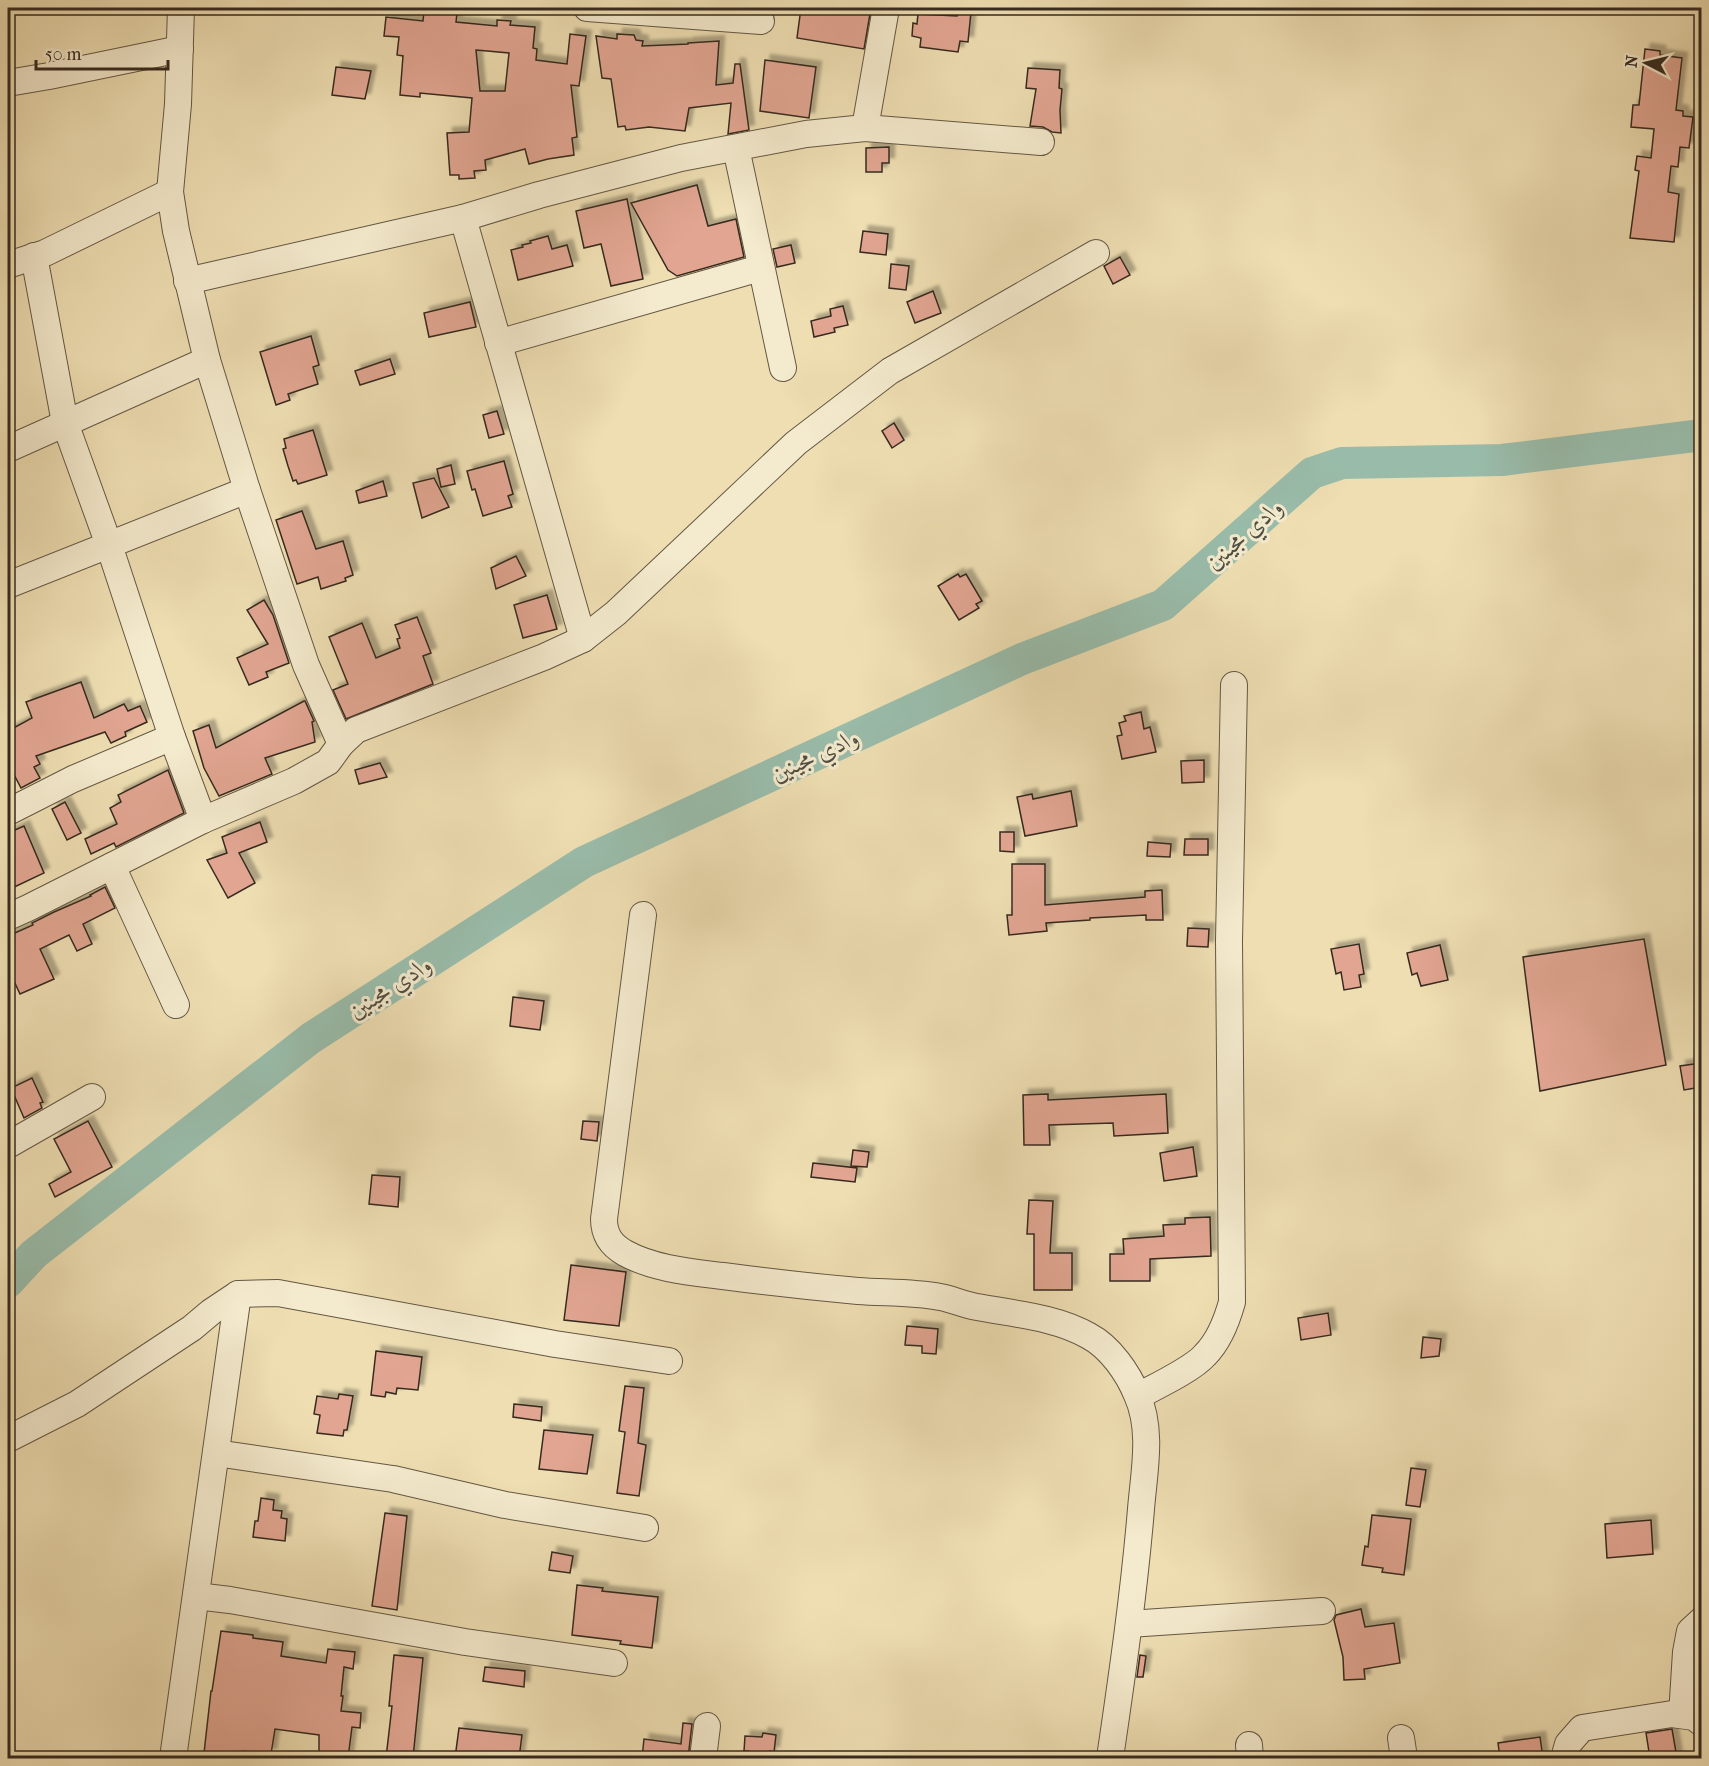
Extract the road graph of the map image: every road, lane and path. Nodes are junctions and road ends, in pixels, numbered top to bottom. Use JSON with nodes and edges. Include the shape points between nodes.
{"nodes":[{"id":1,"x":181,"y":8,"type":"edge"},
{"id":2,"x":587,"y":8,"type":"edge"},
{"id":3,"x":885,"y":8,"type":"edge"},
{"id":4,"x":761,"y":21,"type":"dead end"},
{"id":5,"x":180,"y":49,"type":"junction"},
{"id":6,"x":8,"y":82,"type":"edge"},
{"id":7,"x":865,"y":128,"type":"junction"},
{"id":8,"x":1041,"y":142,"type":"dead end"},
{"id":9,"x":736,"y":148,"type":"junction"},
{"id":10,"x":170,"y":192,"type":"junction"},
{"id":11,"x":463,"y":218,"type":"junction"},
{"id":12,"x":1096,"y":253,"type":"dead end"},
{"id":13,"x":34,"y":256,"type":"junction"},
{"id":14,"x":8,"y":265,"type":"edge"},
{"id":15,"x":760,"y":268,"type":"junction"},
{"id":16,"x":187,"y":281,"type":"junction"},
{"id":17,"x":498,"y":343,"type":"junction"},
{"id":18,"x":207,"y":360,"type":"junction"},
{"id":19,"x":783,"y":368,"type":"dead end"},
{"id":20,"x":65,"y":423,"type":"junction"},
{"id":21,"x":8,"y":449,"type":"edge"},
{"id":22,"x":247,"y":490,"type":"junction"},
{"id":23,"x":109,"y":545,"type":"junction"},
{"id":24,"x":8,"y":585,"type":"edge"},
{"id":25,"x":583,"y":639,"type":"junction"},
{"id":26,"x":1234,"y":685,"type":"dead end"},
{"id":27,"x":172,"y":737,"type":"junction"},
{"id":28,"x":341,"y":744,"type":"junction"},
{"id":29,"x":8,"y":812,"type":"edge"},
{"id":30,"x":202,"y":820,"type":"junction"},
{"id":31,"x":112,"y":866,"type":"junction"},
{"id":32,"x":643,"y":915,"type":"dead end"},
{"id":33,"x":8,"y":916,"type":"edge"},
{"id":34,"x":176,"y":1005,"type":"dead end"},
{"id":35,"x":92,"y":1097,"type":"dead end"},
{"id":36,"x":8,"y":1145,"type":"edge"},
{"id":37,"x":238,"y":1294,"type":"junction"},
{"id":38,"x":669,"y":1361,"type":"dead end"},
{"id":39,"x":1138,"y":1396,"type":"junction"},
{"id":40,"x":8,"y":1439,"type":"edge"},
{"id":41,"x":216,"y":1453,"type":"junction"},
{"id":42,"x":645,"y":1528,"type":"dead end"},
{"id":43,"x":196,"y":1596,"type":"junction"},
{"id":44,"x":1322,"y":1611,"type":"dead end"},
{"id":45,"x":1701,"y":1620,"type":"edge"},
{"id":46,"x":1128,"y":1624,"type":"junction"},
{"id":47,"x":614,"y":1663,"type":"dead end"},
{"id":48,"x":1691,"y":1719,"type":"edge"},
{"id":49,"x":707,"y":1726,"type":"dead end"},
{"id":50,"x":173,"y":1758,"type":"edge"},
{"id":51,"x":703,"y":1758,"type":"edge"},
{"id":52,"x":1110,"y":1758,"type":"edge"},
{"id":53,"x":1564,"y":1758,"type":"edge"}],
"edges":[{"from":1,"to":5,"type":"street"},
{"from":2,"to":4,"type":"street"},
{"from":3,"to":7,"type":"street"},
{"from":5,"to":6,"type":"street"},
{"from":5,"to":10,"type":"street"},
{"from":7,"to":8,"type":"street"},
{"from":7,"to":9,"type":"street","via":[[806,134]]},
{"from":9,"to":11,"type":"street","via":[[681,158]]},
{"from":9,"to":15,"type":"street"},
{"from":10,"to":13,"type":"street"},
{"from":10,"to":16,"type":"street"},
{"from":11,"to":16,"type":"street"},
{"from":11,"to":17,"type":"street"},
{"from":12,"to":25,"type":"street","via":[[890,371],[796,443],[616,613]]},
{"from":13,"to":14,"type":"street"},
{"from":13,"to":20,"type":"street"},
{"from":15,"to":17,"type":"street"},
{"from":15,"to":19,"type":"street"},
{"from":16,"to":18,"type":"street"},
{"from":17,"to":25,"type":"street"},
{"from":18,"to":20,"type":"street"},
{"from":18,"to":22,"type":"street"},
{"from":20,"to":21,"type":"street"},
{"from":20,"to":23,"type":"street"},
{"from":22,"to":23,"type":"street"},
{"from":22,"to":28,"type":"street","via":[[306,665]]},
{"from":23,"to":24,"type":"street"},
{"from":23,"to":27,"type":"street"},
{"from":25,"to":28,"type":"street","via":[[356,730]]},
{"from":26,"to":39,"type":"street","via":[[1229,941],[1232,1302],[1226,1323],[1205,1356]]},
{"from":27,"to":29,"type":"street"},
{"from":27,"to":30,"type":"street"},
{"from":28,"to":30,"type":"street","via":[[328,762],[303,776]]},
{"from":30,"to":31,"type":"street"},
{"from":31,"to":33,"type":"street"},
{"from":31,"to":34,"type":"street"},
{"from":32,"to":39,"type":"street","via":[[604,1219],[604,1231],[611,1242],[639,1260],[698,1273],[940,1297],[1056,1323],[1100,1343]]},
{"from":35,"to":36,"type":"street"},
{"from":37,"to":38,"type":"street","via":[[278,1293]]},
{"from":37,"to":40,"type":"street","via":[[77,1404]]},
{"from":37,"to":41,"type":"street"},
{"from":39,"to":46,"type":"street","via":[[1146,1446]]},
{"from":41,"to":42,"type":"street","via":[[393,1479],[505,1505]]},
{"from":41,"to":43,"type":"street"},
{"from":43,"to":47,"type":"street","via":[[499,1648]]},
{"from":43,"to":50,"type":"street"},
{"from":44,"to":46,"type":"street"},
{"from":45,"to":48,"type":"street","via":[[1690,1631],[1686,1653]]},
{"from":46,"to":52,"type":"street"},
{"from":48,"to":53,"type":"street","via":[[1672,1714],[1582,1728],[1568,1744]]},
{"from":49,"to":51,"type":"street"}]}
